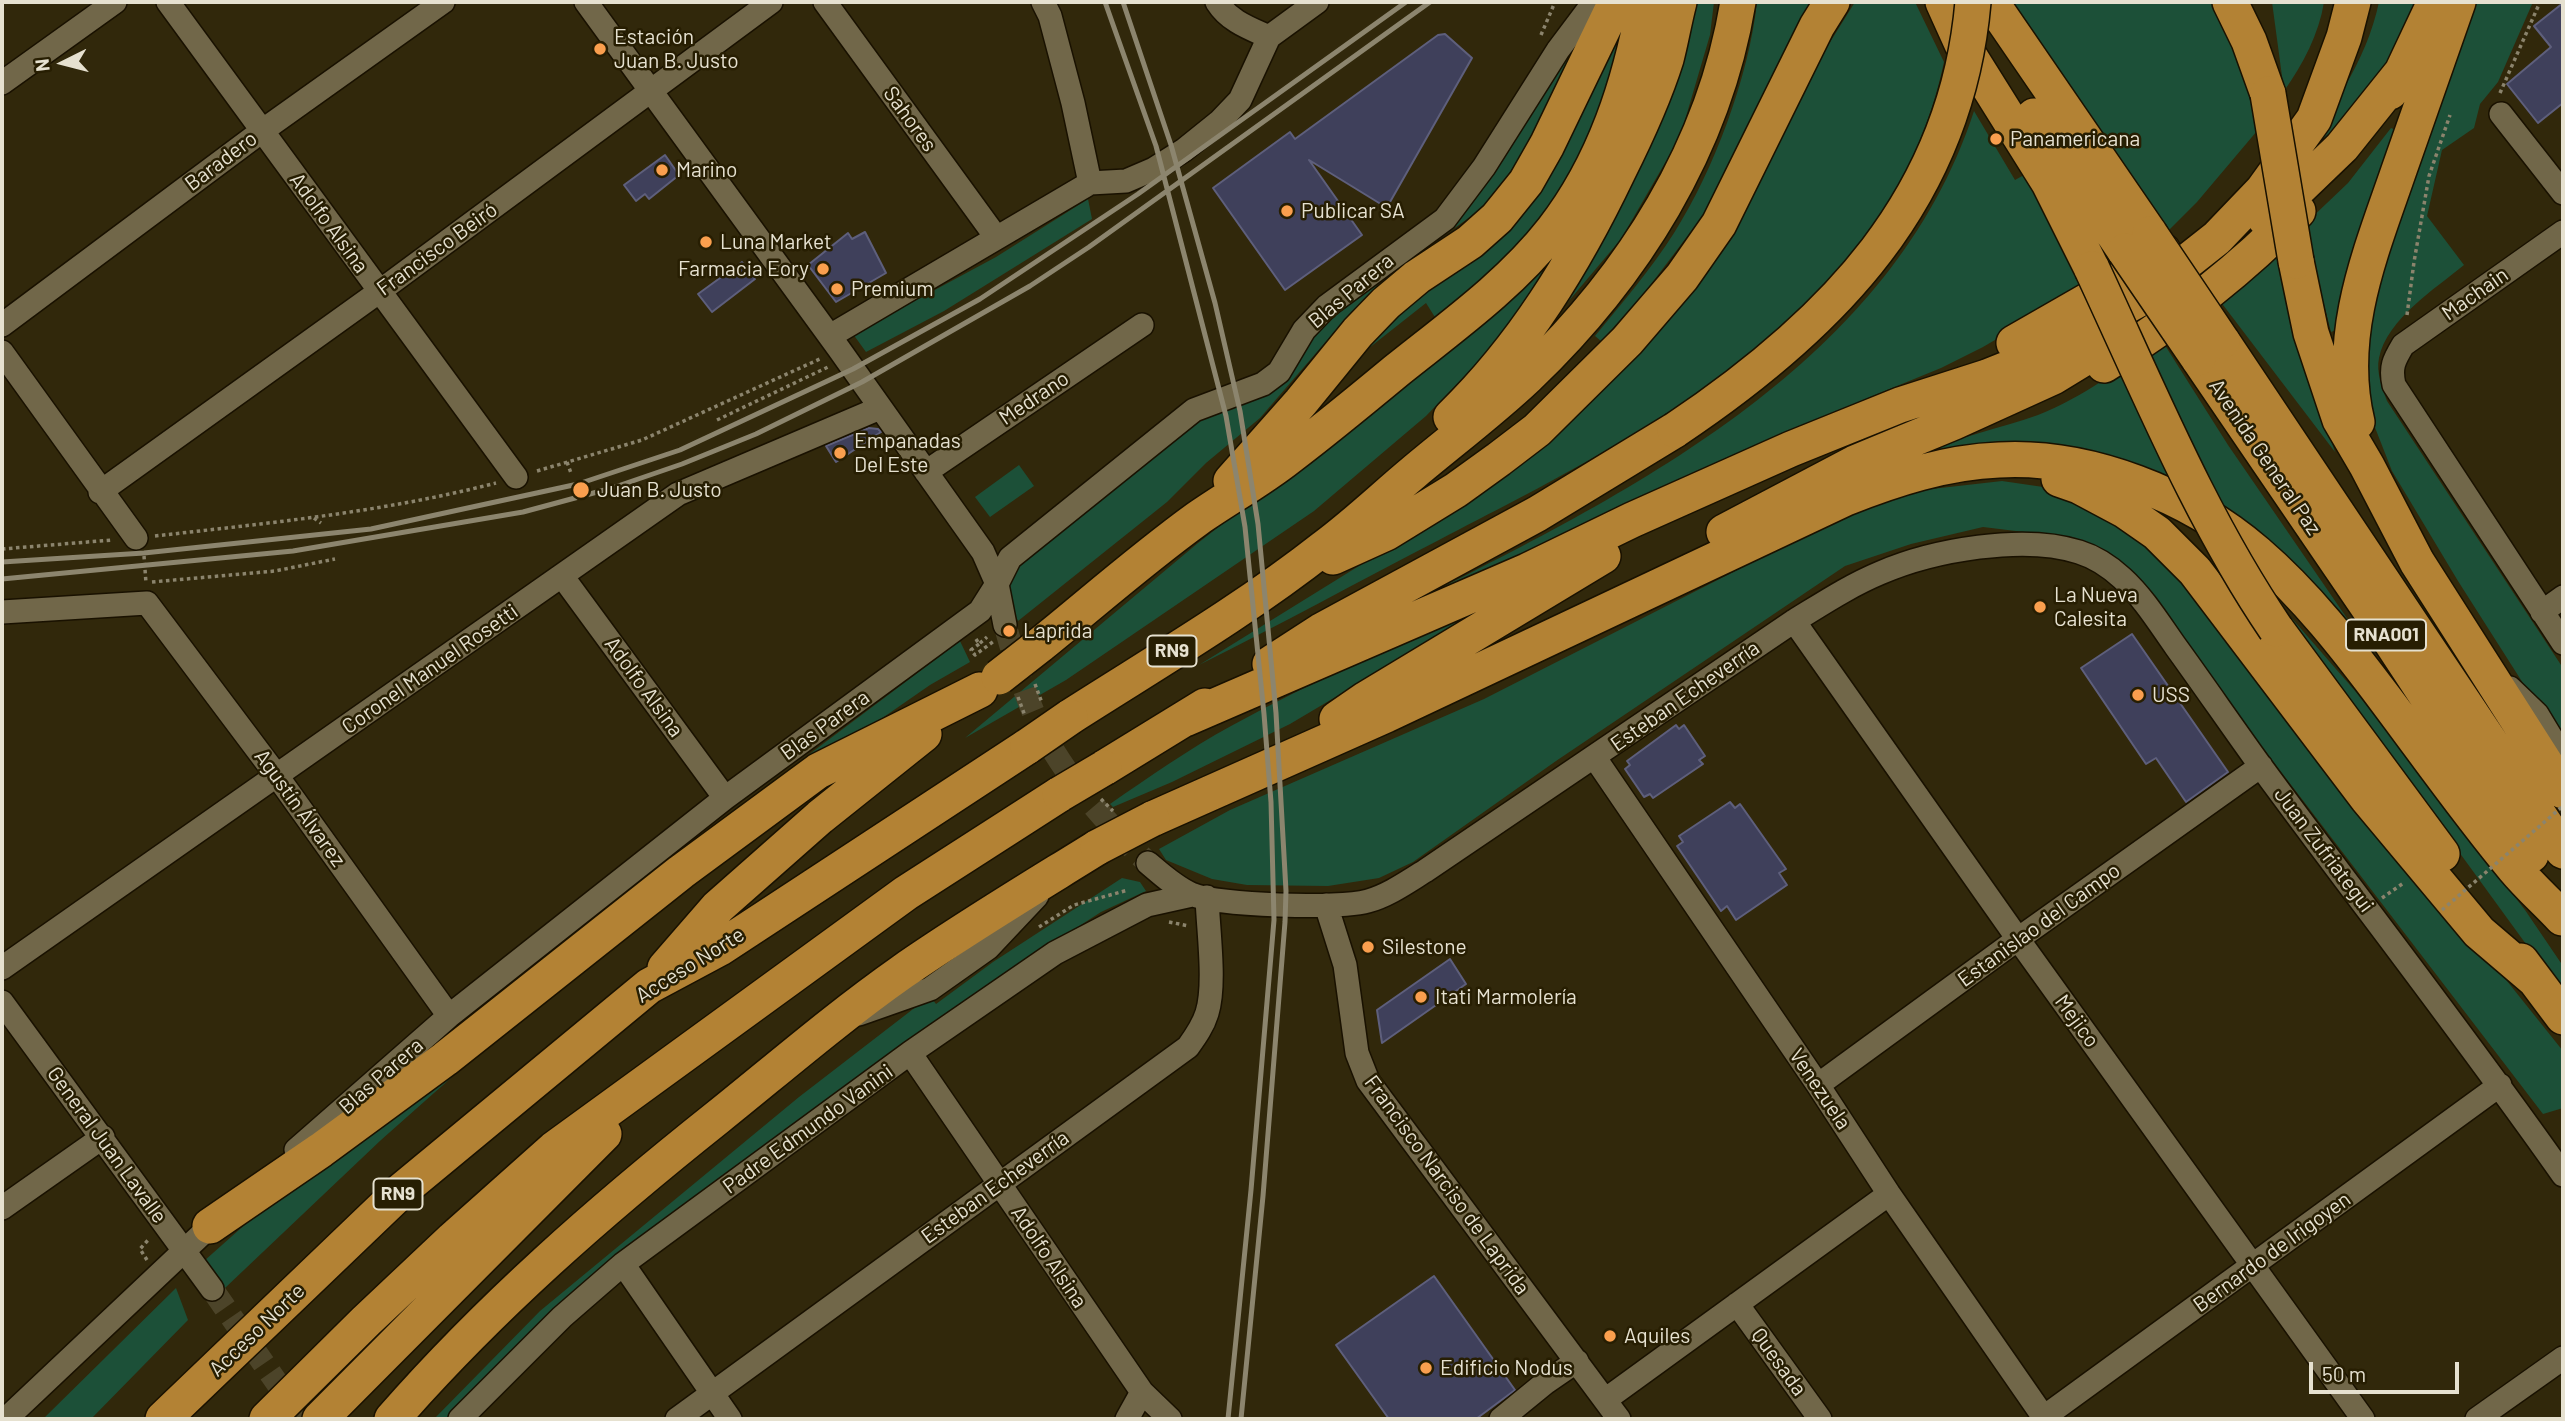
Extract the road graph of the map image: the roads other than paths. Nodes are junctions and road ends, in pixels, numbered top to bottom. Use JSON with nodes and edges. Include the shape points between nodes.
{"nodes":[{"id":1,"x":115,"y":2,"type":"edge"},
{"id":2,"x":168,"y":2,"type":"edge"},
{"id":3,"x":443,"y":2,"type":"edge"},
{"id":4,"x":586,"y":2,"type":"edge"},
{"id":5,"x":771,"y":2,"type":"edge"},
{"id":6,"x":825,"y":2,"type":"edge"},
{"id":7,"x":1043,"y":2,"type":"edge"},
{"id":8,"x":1217,"y":2,"type":"edge"},
{"id":9,"x":1317,"y":2,"type":"edge"},
{"id":10,"x":1594,"y":2,"type":"edge"},
{"id":11,"x":1616,"y":2,"type":"edge"},
{"id":12,"x":1645,"y":2,"type":"edge"},
{"id":13,"x":1679,"y":2,"type":"edge"},
{"id":14,"x":1738,"y":2,"type":"edge"},
{"id":15,"x":1832,"y":2,"type":"edge"},
{"id":16,"x":1943,"y":2,"type":"edge"},
{"id":17,"x":1953,"y":2,"type":"edge"},
{"id":18,"x":1973,"y":2,"type":"edge"},
{"id":19,"x":1992,"y":2,"type":"edge"},
{"id":20,"x":2230,"y":2,"type":"edge"},
{"id":21,"x":2258,"y":2,"type":"edge"},
{"id":22,"x":2353,"y":2,"type":"edge"},
{"id":23,"x":2435,"y":2,"type":"edge"},
{"id":24,"x":2458,"y":2,"type":"edge"},
{"id":25,"x":1269,"y":37,"type":"junction"},
{"id":26,"x":2,"y":83,"type":"edge"},
{"id":27,"x":651,"y":91,"type":"junction"},
{"id":28,"x":2268,"y":94,"type":"junction"},
{"id":29,"x":2501,"y":114,"type":"road end"},
{"id":30,"x":262,"y":131,"type":"junction"},
{"id":31,"x":1090,"y":183,"type":"junction"},
{"id":32,"x":2563,"y":193,"type":"edge"},
{"id":33,"x":2563,"y":232,"type":"edge"},
{"id":34,"x":996,"y":237,"type":"junction"},
{"id":35,"x":2137,"y":242,"type":"junction"},
{"id":36,"x":380,"y":291,"type":"junction"},
{"id":37,"x":1142,"y":324,"type":"dead end"},
{"id":38,"x":2,"y":325,"type":"edge"},
{"id":39,"x":838,"y":348,"type":"junction"},
{"id":40,"x":2210,"y":350,"type":"junction"},
{"id":41,"x":2,"y":352,"type":"edge"},
{"id":42,"x":880,"y":408,"type":"junction"},
{"id":43,"x":1999,"y":460,"type":"junction"},
{"id":44,"x":2367,"y":466,"type":"junction"},
{"id":45,"x":926,"y":472,"type":"junction"},
{"id":46,"x":516,"y":478,"type":"road end"},
{"id":47,"x":1706,"y":489,"type":"junction"},
{"id":48,"x":100,"y":492,"type":"junction"},
{"id":49,"x":1196,"y":520,"type":"junction"},
{"id":50,"x":139,"y":538,"type":"road end"},
{"id":51,"x":1327,"y":547,"type":"junction"},
{"id":52,"x":2066,"y":549,"type":"joint"},
{"id":53,"x":562,"y":576,"type":"junction"},
{"id":54,"x":998,"y":584,"type":"junction"},
{"id":55,"x":1274,"y":585,"type":"junction"},
{"id":56,"x":2563,"y":597,"type":"edge"},
{"id":57,"x":2,"y":612,"type":"edge"},
{"id":58,"x":2542,"y":612,"type":"junction"},
{"id":59,"x":1794,"y":621,"type":"junction"},
{"id":60,"x":1575,"y":624,"type":"junction"},
{"id":61,"x":1005,"y":625,"type":"tunnel mouth"},
{"id":62,"x":2563,"y":643,"type":"edge"},
{"id":63,"x":2476,"y":656,"type":"junction"},
{"id":64,"x":989,"y":671,"type":"junction"},
{"id":65,"x":1185,"y":719,"type":"junction"},
{"id":66,"x":2563,"y":757,"type":"edge"},
{"id":67,"x":1595,"y":758,"type":"junction"},
{"id":68,"x":1277,"y":762,"type":"junction"},
{"id":69,"x":2261,"y":766,"type":"junction"},
{"id":70,"x":277,"y":776,"type":"junction"},
{"id":71,"x":2563,"y":791,"type":"edge"},
{"id":72,"x":725,"y":798,"type":"junction"},
{"id":73,"x":2563,"y":851,"type":"edge"},
{"id":74,"x":1148,"y":863,"type":"tunnel mouth"},
{"id":75,"x":1200,"y":896,"type":"junction"},
{"id":76,"x":1326,"y":905,"type":"junction"},
{"id":77,"x":2562,"y":919,"type":"edge"},
{"id":78,"x":2018,"y":939,"type":"junction"},
{"id":79,"x":2,"y":968,"type":"edge"},
{"id":80,"x":2535,"y":979,"type":"junction"},
{"id":81,"x":649,"y":986,"type":"junction"},
{"id":82,"x":2,"y":1002,"type":"edge"},
{"id":83,"x":449,"y":1016,"type":"junction"},
{"id":84,"x":2563,"y":1017,"type":"edge"},
{"id":85,"x":910,"y":1054,"type":"junction"},
{"id":86,"x":676,"y":1062,"type":"junction"},
{"id":87,"x":1818,"y":1085,"type":"junction"},
{"id":88,"x":2500,"y":1085,"type":"junction"},
{"id":89,"x":103,"y":1137,"type":"junction"},
{"id":90,"x":2563,"y":1175,"type":"edge"},
{"id":91,"x":999,"y":1184,"type":"junction"},
{"id":92,"x":1889,"y":1194,"type":"junction"},
{"id":93,"x":2,"y":1208,"type":"edge"},
{"id":94,"x":210,"y":1226,"type":"junction"},
{"id":95,"x":184,"y":1250,"type":"junction"},
{"id":96,"x":623,"y":1264,"type":"junction"},
{"id":97,"x":2253,"y":1266,"type":"junction"},
{"id":98,"x":212,"y":1289,"type":"tunnel mouth"},
{"id":99,"x":1737,"y":1304,"type":"junction"},
{"id":100,"x":2563,"y":1358,"type":"edge"},
{"id":101,"x":1577,"y":1361,"type":"junction"},
{"id":102,"x":1142,"y":1392,"type":"junction"},
{"id":103,"x":712,"y":1394,"type":"junction"},
{"id":104,"x":1605,"y":1399,"type":"junction"},
{"id":105,"x":2045,"y":1418,"type":"edge"},
{"id":106,"x":6,"y":1419,"type":"edge"},
{"id":107,"x":163,"y":1419,"type":"edge"},
{"id":108,"x":267,"y":1419,"type":"edge"},
{"id":109,"x":320,"y":1419,"type":"edge"},
{"id":110,"x":392,"y":1419,"type":"edge"},
{"id":111,"x":460,"y":1419,"type":"edge"},
{"id":112,"x":677,"y":1419,"type":"edge"},
{"id":113,"x":730,"y":1419,"type":"edge"},
{"id":114,"x":1127,"y":1419,"type":"edge"},
{"id":115,"x":1170,"y":1419,"type":"edge"},
{"id":116,"x":1501,"y":1419,"type":"edge"},
{"id":117,"x":1619,"y":1419,"type":"edge"},
{"id":118,"x":1820,"y":1419,"type":"edge"},
{"id":119,"x":2362,"y":1419,"type":"edge"},
{"id":120,"x":2477,"y":1419,"type":"edge"}],
"edges":[{"from":1,"to":26,"type":"street"},
{"from":2,"to":30,"type":"street","name":"Adolfo Alsina"},
{"from":3,"to":30,"type":"street","name":"Baradero"},
{"from":4,"to":27,"type":"street"},
{"from":5,"to":27,"type":"street","name":"Francisco Beiró"},
{"from":6,"to":34,"type":"street","name":"Sahores"},
{"from":7,"to":31,"type":"street","via":[[1070,90]]},
{"from":8,"to":25,"type":"street","via":[[1241,24]]},
{"from":9,"to":25,"type":"street"},
{"from":10,"to":54,"type":"street","name":"Blas Parera","via":[[1444,219],[1327,306],[1304,330],[1279,372],[1263,384],[1194,410],[1010,558]]},
{"from":11,"to":49,"type":"highway","via":[[1548,145],[1497,218],[1386,303]]},
{"from":12,"to":49,"type":"highway","via":[[1621,104],[1581,188],[1527,261],[1287,459]]},
{"from":13,"to":51,"type":"highway","via":[[1666,59],[1634,139],[1589,232],[1539,314],[1475,393],[1399,467]]},
{"from":14,"to":51,"type":"highway","via":[[1707,118],[1684,171],[1619,274],[1576,328],[1527,378]]},
{"from":15,"to":55,"type":"highway","via":[[1719,224],[1682,277],[1627,341],[1537,430],[1456,490],[1386,533]]},
{"from":16,"to":80,"type":"highway","bridge":true,"via":[[1962,44],[2049,183],[2217,530],[2276,629]]},
{"from":17,"to":35,"type":"highway","name":"Avenida General Paz","number":"RNA001"},
{"from":18,"to":65,"type":"highway","bridge":true,"via":[[1963,70],[1922,181],[1893,231],[1821,315],[1767,364],[1675,430],[1538,514],[1321,631]]},
{"from":19,"to":35,"type":"highway","name":"Avenida General Paz","number":"RNA001"},
{"from":20,"to":28,"type":"highway"},
{"from":21,"to":28,"type":"highway"},
{"from":22,"to":47,"type":"highway","via":[[2329,77],[2236,186],[2187,234],[2089,300],[1900,405]]},
{"from":23,"to":60,"type":"highway","via":[[2402,72],[2342,148],[2202,273],[2093,353],[2053,377],[1820,480],[1679,557]]},
{"from":24,"to":44,"type":"highway","via":[[2355,308],[2349,353],[2351,399]]},
{"from":25,"to":31,"type":"street","via":[[1240,100],[1202,135],[1154,169],[1126,181]]},
{"from":27,"to":36,"type":"street","name":"Francisco Beiró"},
{"from":27,"to":39,"type":"street"},
{"from":28,"to":44,"type":"highway","bridge":true,"via":[[2311,333],[2340,420]]},
{"from":29,"to":32,"type":"street"},
{"from":30,"to":36,"type":"street","name":"Adolfo Alsina"},
{"from":30,"to":38,"type":"street","name":"Baradero"},
{"from":31,"to":34,"type":"street"},
{"from":33,"to":58,"type":"street","name":"Machain","via":[[2398,354],[2394,385]]},
{"from":34,"to":39,"type":"street"},
{"from":35,"to":40,"type":"highway","name":"Avenida General Paz","number":"RNA001","bridge":true},
{"from":36,"to":46,"type":"street","name":"Adolfo Alsina"},
{"from":36,"to":48,"type":"street","name":"Francisco Beiró"},
{"from":37,"to":45,"type":"street","name":"Medrano"},
{"from":39,"to":42,"type":"street"},
{"from":40,"to":73,"type":"highway","name":"Avenida General Paz","number":"RNA001"},
{"from":40,"to":77,"type":"highway","name":"Avenida General Paz","number":"RNA001","via":[[2370,610],[2531,855]]},
{"from":41,"to":48,"type":"street"},
{"from":42,"to":45,"type":"street"},
{"from":42,"to":53,"type":"street","name":"Coronel Manuel Rosetti","via":[[678,494]]},
{"from":43,"to":60,"type":"highway","via":[[1912,475],[1866,490]]},
{"from":43,"to":77,"type":"highway","via":[[2085,469],[2149,487],[2176,498],[2257,552],[2361,667],[2515,870]]},
{"from":43,"to":80,"type":"highway","via":[[2078,486],[2157,533],[2195,571],[2338,762],[2479,932]]},
{"from":44,"to":63,"type":"highway","via":[[2417,562]]},
{"from":45,"to":54,"type":"street","via":[[983,552]]},
{"from":47,"to":65,"type":"highway"},
{"from":47,"to":68,"type":"highway","via":[[1619,547],[1366,699]]},
{"from":48,"to":50,"type":"street"},
{"from":49,"to":64,"type":"highway","bridge":true,"via":[[1040,645]]},
{"from":51,"to":55,"type":"highway"},
{"from":52,"to":59,"type":"street","name":"Esteban Echeverría","via":[[1994,547],[1899,565],[1852,585]]},
{"from":52,"to":69,"type":"street","name":"Juan Zufriategui","via":[[2108,567],[2137,595]]},
{"from":53,"to":70,"type":"street","name":"Coronel Manuel Rosetti"},
{"from":53,"to":72,"type":"street","name":"Adolfo Alsina"},
{"from":54,"to":61,"type":"street"},
{"from":54,"to":72,"type":"street","name":"Blas Parera","via":[[981,611]]},
{"from":55,"to":81,"type":"highway","name":"Acceso Norte","number":"RN9","bridge":true,"via":[[720,947]]},
{"from":56,"to":58,"type":"street"},
{"from":57,"to":70,"type":"street","name":"Agustín Álvarez","via":[[147,593]]},
{"from":58,"to":62,"type":"street"},
{"from":59,"to":67,"type":"street","name":"Esteban Echeverría"},
{"from":59,"to":78,"type":"street","name":"Mejico"},
{"from":60,"to":68,"type":"highway"},
{"from":63,"to":66,"type":"street","via":[[2537,714]]},
{"from":63,"to":71,"type":"highway"},
{"from":64,"to":81,"type":"highway","via":[[728,898]]},
{"from":64,"to":94,"type":"highway","via":[[818,771],[681,872],[445,1059]]},
{"from":65,"to":86,"type":"highway","bridge":true,"via":[[906,893]]},
{"from":67,"to":76,"type":"street","name":"Esteban Echeverría","via":[[1406,883],[1370,900]]},
{"from":67,"to":87,"type":"street","name":"Venezuela"},
{"from":68,"to":110,"type":"highway","bridge":true,"via":[[1098,846],[901,973],[580,1229],[489,1315]]},
{"from":69,"to":78,"type":"street","name":"Estanislao del Campo"},
{"from":69,"to":88,"type":"street","name":"Juan Zufriategui"},
{"from":70,"to":79,"type":"street","name":"Coronel Manuel Rosetti"},
{"from":70,"to":83,"type":"street","name":"Agustín Álvarez"},
{"from":72,"to":83,"type":"street","name":"Blas Parera"},
{"from":74,"to":75,"type":"street","via":[[1171,883]]},
{"from":75,"to":76,"type":"street"},
{"from":75,"to":85,"type":"street","name":"Padre Edmundo Vanini","via":[[1147,905],[1055,953]]},
{"from":75,"to":91,"type":"street","name":"Esteban Echeverría","via":[[1210,986],[1208,1012],[1200,1031],[1172,1060]]},
{"from":76,"to":101,"type":"street","name":"Francisco Narciso de Laprida","via":[[1345,965],[1357,1053],[1368,1082]]},
{"from":78,"to":87,"type":"street","name":"Estanislao del Campo"},
{"from":78,"to":97,"type":"street","name":"Mejico"},
{"from":80,"to":84,"type":"highway"},
{"from":81,"to":107,"type":"highway","name":"Acceso Norte","number":"RN9","via":[[401,1191]]},
{"from":82,"to":89,"type":"street","name":"General Juan Lavalle"},
{"from":83,"to":94,"type":"street","name":"Blas Parera"},
{"from":85,"to":91,"type":"street","name":"Adolfo Alsina"},
{"from":85,"to":96,"type":"street","name":"Padre Edmundo Vanini"},
{"from":86,"to":108,"type":"highway","via":[[554,1149]]},
{"from":86,"to":109,"type":"highway"},
{"from":87,"to":92,"type":"street","name":"Venezuela"},
{"from":88,"to":90,"type":"street","name":"Juan Zufriategui"},
{"from":88,"to":97,"type":"street","name":"Bernardo de Irigoyen"},
{"from":89,"to":93,"type":"street"},
{"from":89,"to":95,"type":"street","name":"General Juan Lavalle"},
{"from":91,"to":102,"type":"street","name":"Adolfo Alsina"},
{"from":91,"to":103,"type":"street","name":"Esteban Echeverría"},
{"from":92,"to":99,"type":"street"},
{"from":92,"to":105,"type":"street","name":"Venezuela"},
{"from":94,"to":95,"type":"street","name":"Blas Parera"},
{"from":95,"to":98,"type":"street","name":"General Juan Lavalle"},
{"from":95,"to":106,"type":"street","name":"Blas Parera"},
{"from":96,"to":103,"type":"street"},
{"from":96,"to":111,"type":"street","name":"Padre Edmundo Vanini","via":[[562,1317]]},
{"from":97,"to":105,"type":"street","name":"Bernardo de Irigoyen"},
{"from":97,"to":119,"type":"street","name":"Mejico"},
{"from":99,"to":104,"type":"street"},
{"from":99,"to":118,"type":"street","name":"Quesada"},
{"from":100,"to":120,"type":"street"},
{"from":101,"to":104,"type":"street","name":"Francisco Narciso de Laprida"},
{"from":101,"to":116,"type":"street"},
{"from":102,"to":114,"type":"street"},
{"from":102,"to":115,"type":"street","name":"Adolfo Alsina"},
{"from":103,"to":112,"type":"street","name":"Esteban Echeverría"},
{"from":103,"to":113,"type":"street"},
{"from":104,"to":117,"type":"street","name":"Francisco Narciso de Laprida"}]}
